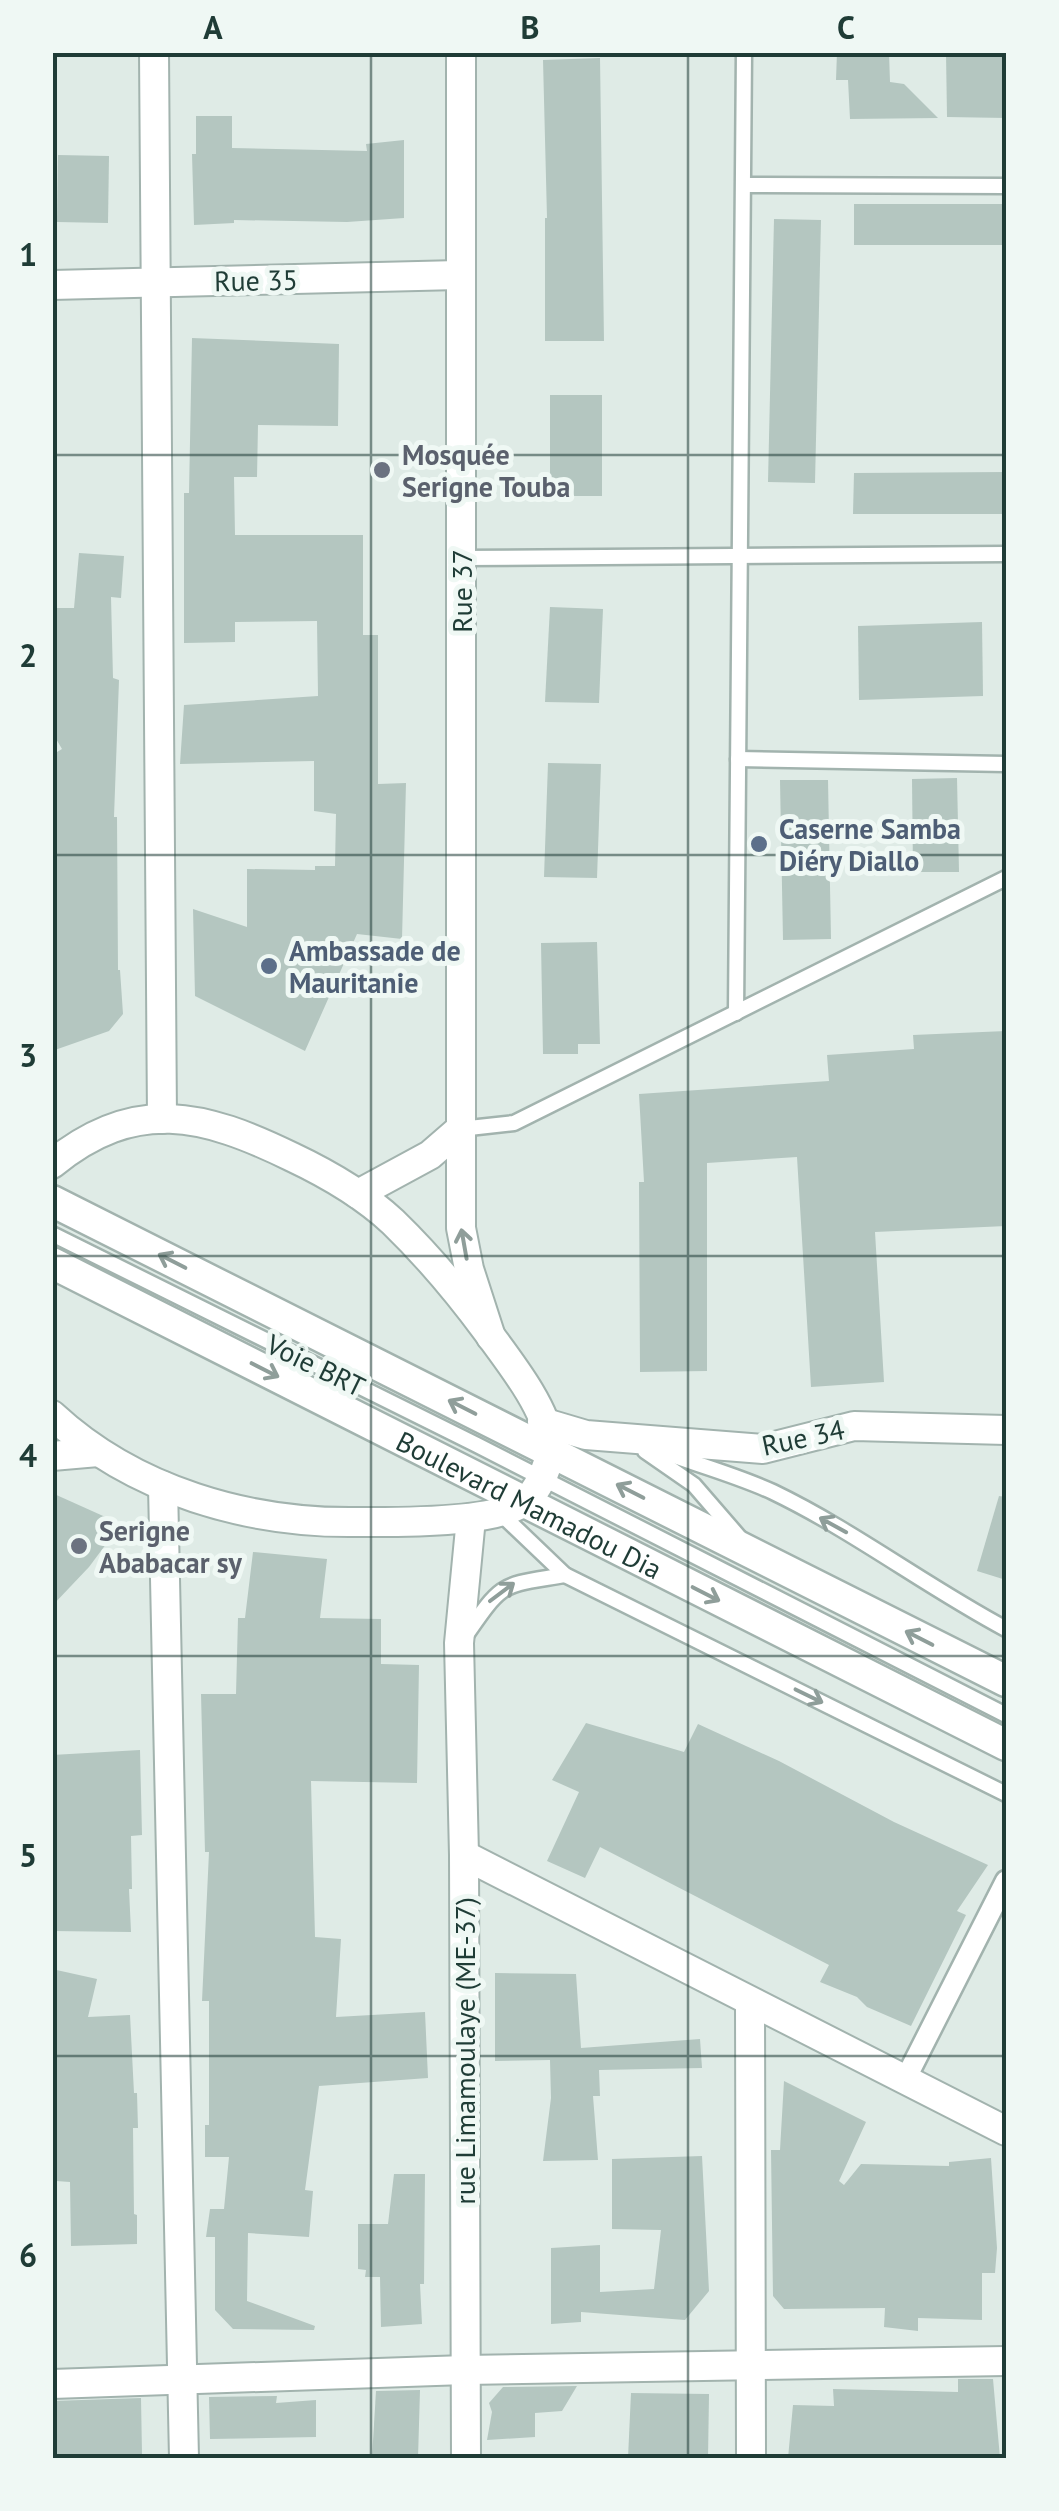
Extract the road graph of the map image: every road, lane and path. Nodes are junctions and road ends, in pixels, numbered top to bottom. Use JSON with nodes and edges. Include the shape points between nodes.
{"nodes":[{"id":1,"x":154,"y":52,"type":"edge"},
{"id":2,"x":460,"y":52,"type":"edge"},
{"id":3,"x":744,"y":52,"type":"edge"},
{"id":4,"x":744,"y":185,"type":"junction"},
{"id":5,"x":1006,"y":186,"type":"edge"},
{"id":6,"x":459,"y":275,"type":"junction"},
{"id":7,"x":156,"y":282,"type":"junction"},
{"id":8,"x":52,"y":286,"type":"edge"},
{"id":9,"x":1006,"y":554,"type":"edge"},
{"id":10,"x":740,"y":557,"type":"junction"},
{"id":11,"x":461,"y":558,"type":"junction"},
{"id":12,"x":738,"y":759,"type":"junction"},
{"id":13,"x":1006,"y":764,"type":"edge"},
{"id":14,"x":1006,"y":878,"type":"edge"},
{"id":15,"x":736,"y":1013,"type":"junction"},
{"id":16,"x":162,"y":1118,"type":"junction"},
{"id":17,"x":460,"y":1129,"type":"junction"},
{"id":18,"x":57,"y":1155,"type":"edge"},
{"id":19,"x":358,"y":1194,"type":"junction"},
{"id":20,"x":52,"y":1201,"type":"edge"},
{"id":21,"x":52,"y":1234,"type":"edge"},
{"id":22,"x":52,"y":1263,"type":"edge"},
{"id":23,"x":491,"y":1337,"type":"junction"},
{"id":24,"x":52,"y":1415,"type":"edge"},
{"id":25,"x":1006,"y":1430,"type":"edge"},
{"id":26,"x":628,"y":1440,"type":"junction"},
{"id":27,"x":98,"y":1452,"type":"junction"},
{"id":28,"x":52,"y":1456,"type":"edge"},
{"id":29,"x":521,"y":1481,"type":"junction"},
{"id":30,"x":163,"y":1486,"type":"junction"},
{"id":31,"x":755,"y":1554,"type":"junction"},
{"id":32,"x":565,"y":1574,"type":"junction"},
{"id":33,"x":1006,"y":1629,"type":"edge"},
{"id":34,"x":459,"y":1643,"type":"junction"},
{"id":35,"x":1006,"y":1682,"type":"edge"},
{"id":36,"x":1006,"y":1716,"type":"edge"},
{"id":37,"x":1006,"y":1745,"type":"edge"},
{"id":38,"x":1006,"y":1794,"type":"edge"},
{"id":39,"x":464,"y":1855,"type":"junction"},
{"id":40,"x":1006,"y":1881,"type":"edge"},
{"id":41,"x":750,"y":2003,"type":"junction"},
{"id":42,"x":906,"y":2078,"type":"junction"},
{"id":43,"x":1006,"y":2131,"type":"edge"},
{"id":44,"x":1006,"y":2360,"type":"edge"},
{"id":45,"x":751,"y":2364,"type":"junction"},
{"id":46,"x":465,"y":2370,"type":"junction"},
{"id":47,"x":181,"y":2379,"type":"junction"},
{"id":48,"x":52,"y":2384,"type":"edge"},
{"id":49,"x":184,"y":2458,"type":"edge"},
{"id":50,"x":466,"y":2458,"type":"edge"},
{"id":51,"x":751,"y":2458,"type":"edge"}],
"edges":[{"from":1,"to":7,"type":"street"},
{"from":2,"to":6,"type":"street","name":"Rue 37"},
{"from":3,"to":4,"type":"lane"},
{"from":4,"to":5,"type":"lane"},
{"from":4,"to":10,"type":"lane"},
{"from":6,"to":7,"type":"street","name":"Rue 35"},
{"from":6,"to":11,"type":"street","name":"Rue 37"},
{"from":7,"to":8,"type":"street","name":"Rue 35"},
{"from":7,"to":16,"type":"street"},
{"from":9,"to":10,"type":"lane"},
{"from":10,"to":11,"type":"lane"},
{"from":10,"to":12,"type":"lane"},
{"from":11,"to":17,"type":"street","name":"Rue 37"},
{"from":12,"to":13,"type":"lane"},
{"from":12,"to":15,"type":"lane"},
{"from":14,"to":15,"type":"lane"},
{"from":15,"to":17,"type":"lane","via":[[514,1123]]},
{"from":16,"to":18,"type":"street","via":[[126,1124]]},
{"from":16,"to":19,"type":"street","via":[[200,1120],[245,1134]]},
{"from":17,"to":19,"type":"street","via":[[430,1156]]},
{"from":23,"to":17,"type":"street","name":"Rue 37","one_way":true,"via":[[461,1228]]},
{"from":19,"to":23,"type":"street","via":[[393,1222]]},
{"from":29,"to":20,"type":"street","name":"Boulevard Mamadou Dia","one_way":true},
{"from":21,"to":29,"type":"lane","name":"Voie BRT"},
{"from":22,"to":29,"type":"street","name":"Boulevard Mamadou Dia","one_way":true},
{"from":23,"to":29,"type":"street","via":[[512,1364]]},
{"from":24,"to":27,"type":"street","name":"Rue 34"},
{"from":25,"to":26,"type":"street","name":"Rue 34","via":[[854,1426],[764,1449]]},
{"from":26,"to":29,"type":"street","name":"Rue 34","via":[[586,1435]]},
{"from":26,"to":31,"type":"lane","via":[[694,1484]]},
{"from":33,"to":26,"type":"lane","one_way":true,"via":[[771,1492]]},
{"from":27,"to":28,"type":"street"},
{"from":27,"to":30,"type":"street","name":"Rue 34"},
{"from":29,"to":30,"type":"street","name":"Rue 34","via":[[322,1523],[248,1514]]},
{"from":31,"to":29,"type":"street","name":"Boulevard Mamadou Dia","one_way":true},
{"from":29,"to":32,"type":"lane"},
{"from":29,"to":34,"type":"street","name":"rue Limamoulaye (ME-37)"},
{"from":29,"to":36,"type":"lane","name":"Voie BRT"},
{"from":29,"to":37,"type":"street","name":"Boulevard Mamadou Dia","one_way":true},
{"from":30,"to":47,"type":"street"},
{"from":35,"to":31,"type":"street","name":"Boulevard Mamadou Dia","one_way":true},
{"from":34,"to":32,"type":"lane","one_way":true,"via":[[511,1583]]},
{"from":32,"to":38,"type":"lane","one_way":true},
{"from":34,"to":39,"type":"street","name":"rue Limamoulaye (ME-37)"},
{"from":39,"to":41,"type":"street"},
{"from":39,"to":46,"type":"street","name":"rue Limamoulaye (ME-37)"},
{"from":40,"to":42,"type":"street"},
{"from":41,"to":42,"type":"street"},
{"from":41,"to":45,"type":"street"},
{"from":42,"to":43,"type":"street"},
{"from":44,"to":45,"type":"street"},
{"from":45,"to":46,"type":"street"},
{"from":45,"to":51,"type":"street"},
{"from":46,"to":47,"type":"street"},
{"from":46,"to":50,"type":"street","name":"rue Limamoulaye (ME-37)"},
{"from":47,"to":48,"type":"street"},
{"from":47,"to":49,"type":"street"}]}
